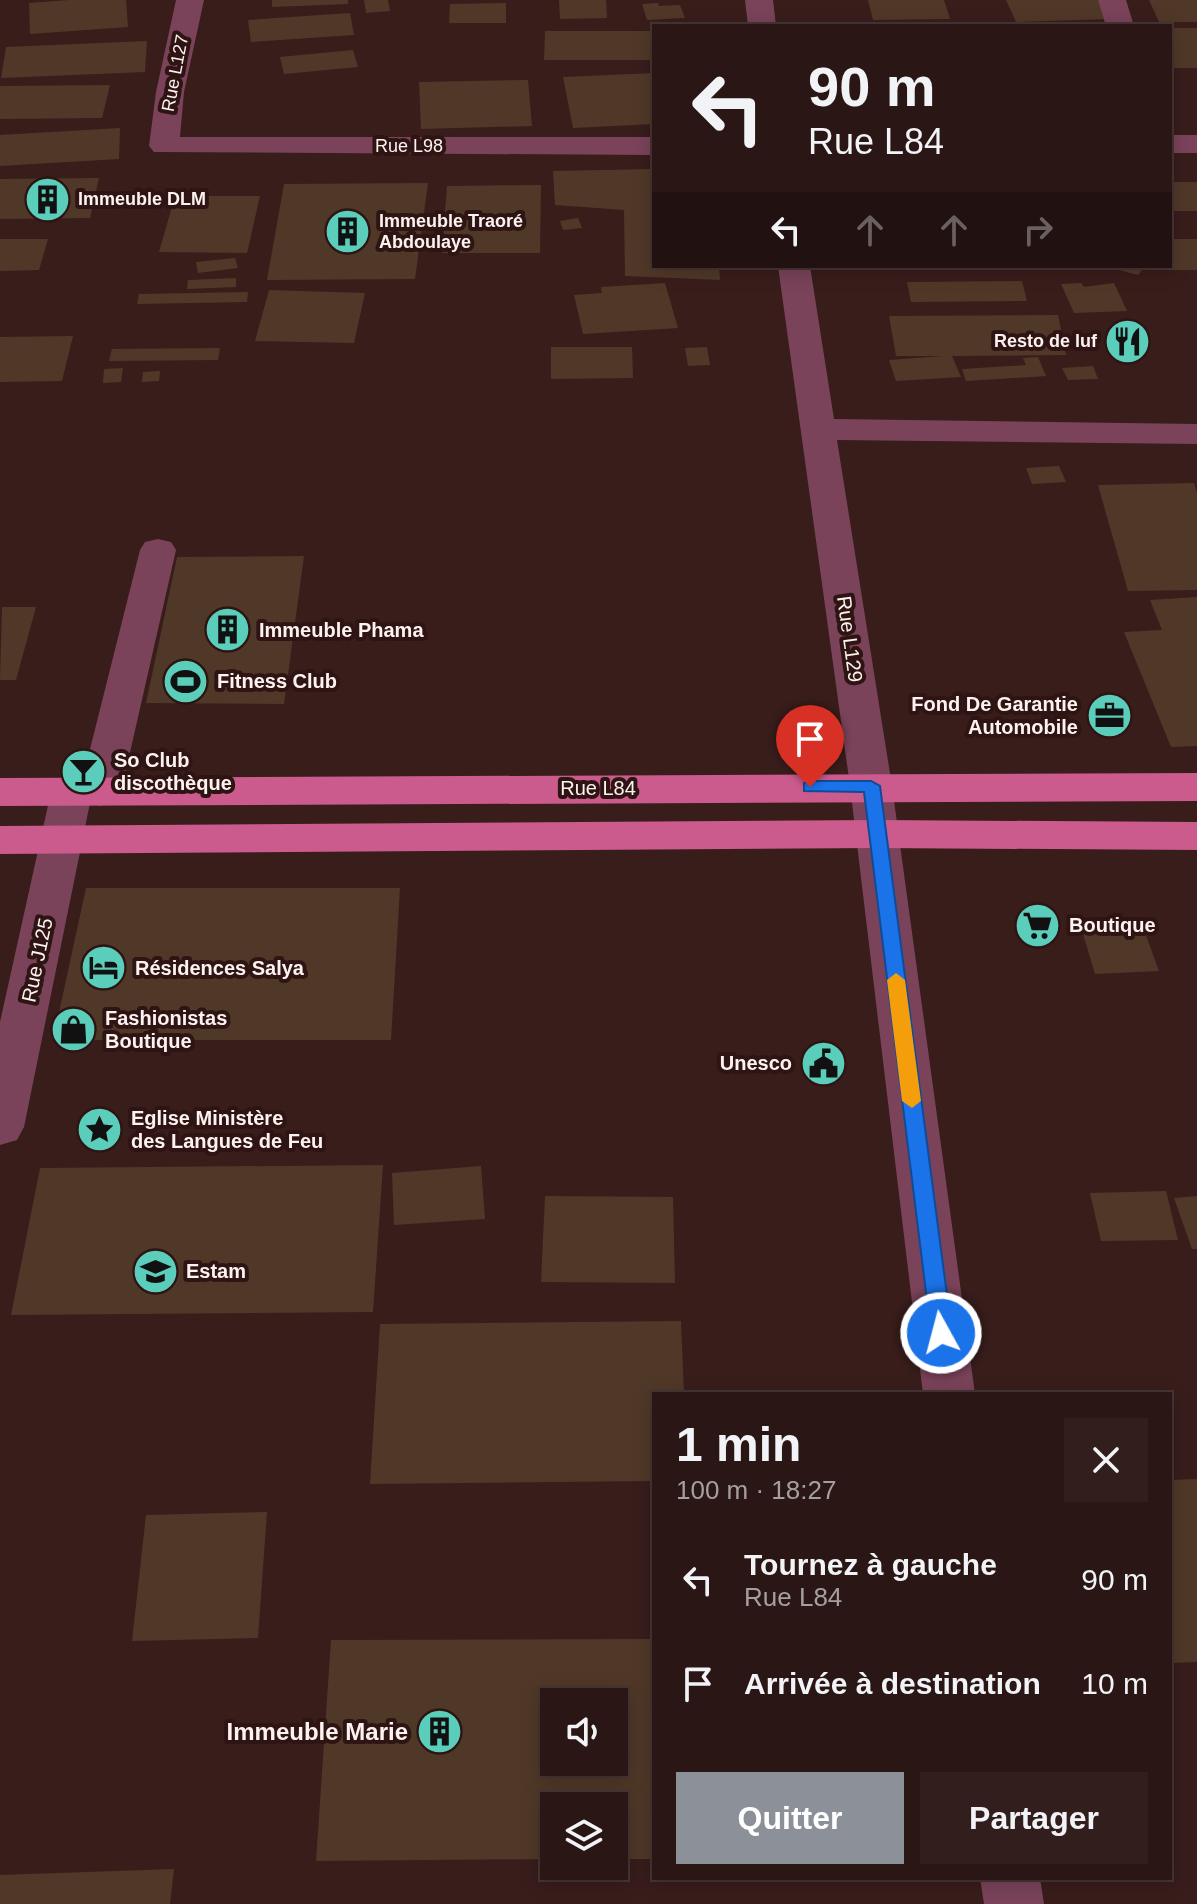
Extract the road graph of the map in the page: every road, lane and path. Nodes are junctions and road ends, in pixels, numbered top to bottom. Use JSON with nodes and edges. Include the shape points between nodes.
{"nodes":[{"id":1,"x":190,"y":0,"type":"edge"},
{"id":2,"x":759,"y":0,"type":"edge"},
{"id":3,"x":1112,"y":0,"type":"edge"},
{"id":4,"x":762,"y":24,"type":"edge"},
{"id":5,"x":1119,"y":24,"type":"edge"},
{"id":6,"x":1172,"y":144,"type":"edge"},
{"id":7,"x":1197,"y":144,"type":"edge"},
{"id":8,"x":164,"y":146,"type":"joint"},
{"id":9,"x":652,"y":146,"type":"edge"},
{"id":10,"x":794,"y":268,"type":"edge"},
{"id":11,"x":819,"y":429,"type":"junction"},
{"id":12,"x":1197,"y":434,"type":"edge"},
{"id":13,"x":158,"y":550,"type":"dead end"},
{"id":14,"x":871,"y":786,"type":"junction"},
{"id":15,"x":1197,"y":787,"type":"edge"},
{"id":16,"x":0,"y":792,"type":"edge"},
{"id":17,"x":86,"y":792,"type":"junction"},
{"id":18,"x":877,"y":834,"type":"junction"},
{"id":19,"x":1197,"y":836,"type":"edge"},
{"id":20,"x":63,"y":839,"type":"junction"},
{"id":21,"x":0,"y":840,"type":"edge"},
{"id":22,"x":0,"y":1127,"type":"edge"},
{"id":23,"x":949,"y":1392,"type":"edge"},
{"id":24,"x":1010,"y":1880,"type":"edge"},
{"id":25,"x":1014,"y":1904,"type":"edge"}],
"edges":[{"from":1,"to":8,"type":"street","name":"Rue L127"},
{"from":2,"to":4,"type":"street"},
{"from":3,"to":5,"type":"street"},
{"from":6,"to":7,"type":"street"},
{"from":8,"to":9,"type":"street","name":"Rue L98"},
{"from":10,"to":11,"type":"street","name":"Rue L129"},
{"from":11,"to":12,"type":"street"},
{"from":11,"to":14,"type":"street","name":"Rue L129"},
{"from":13,"to":17,"type":"street","name":"Rue J125"},
{"from":14,"to":15,"type":"main road","name":"Rue L84"},
{"from":14,"to":17,"type":"main road","name":"Rue L84"},
{"from":14,"to":18,"type":"street","name":"Rue L129"},
{"from":16,"to":17,"type":"main road","name":"Rue L84"},
{"from":17,"to":20,"type":"street","name":"Rue J125"},
{"from":18,"to":19,"type":"main road"},
{"from":18,"to":20,"type":"main road"},
{"from":18,"to":23,"type":"street","name":"Rue L129"},
{"from":20,"to":21,"type":"main road"},
{"from":20,"to":22,"type":"street","name":"Rue J125"},
{"from":24,"to":25,"type":"street"}]}
